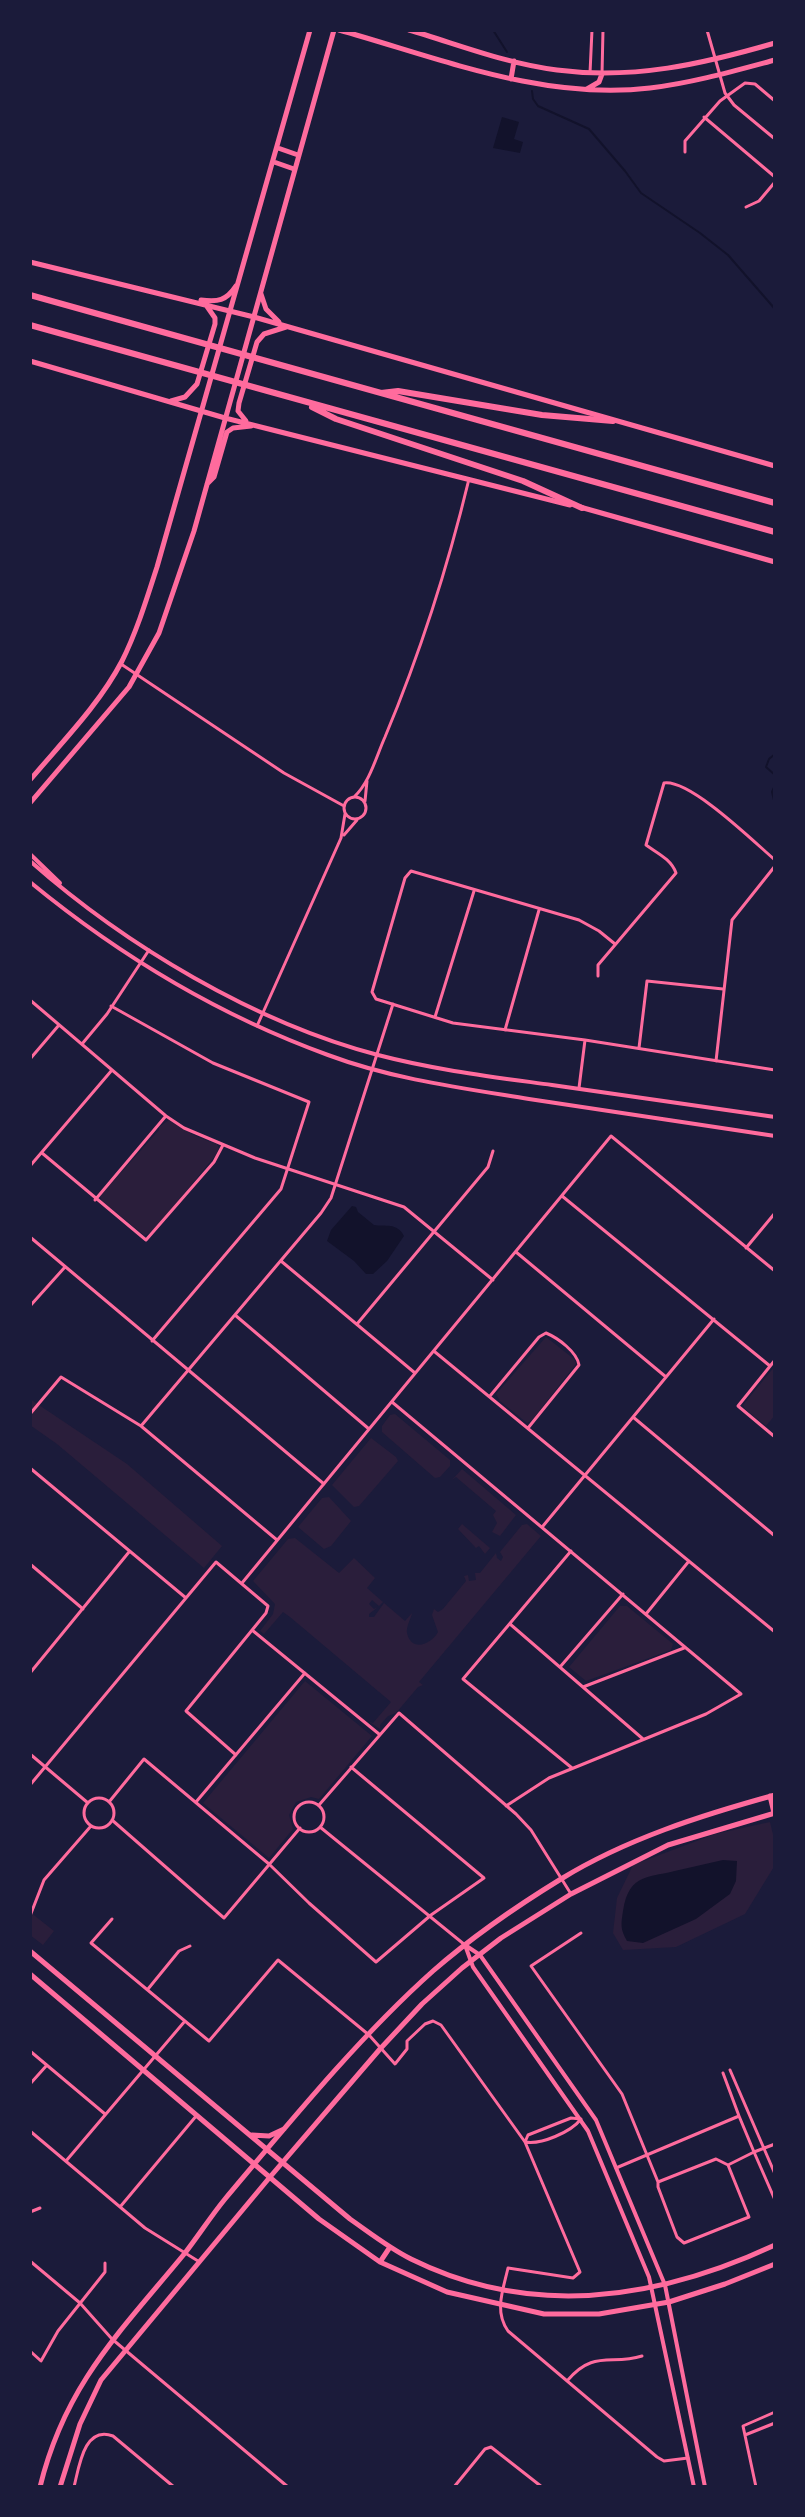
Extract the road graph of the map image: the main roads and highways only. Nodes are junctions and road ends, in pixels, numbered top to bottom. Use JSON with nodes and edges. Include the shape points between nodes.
{"nodes":[{"id":1,"x":310,"y":30,"type":"edge"},
{"id":2,"x":337,"y":30,"type":"edge"},
{"id":3,"x":409,"y":30,"type":"edge"},
{"id":4,"x":775,"y":43,"type":"edge"},
{"id":5,"x":775,"y":60,"type":"edge"},
{"id":6,"x":514,"y":61,"type":"junction"},
{"id":7,"x":602,"y":74,"type":"junction"},
{"id":8,"x":511,"y":79,"type":"junction"},
{"id":9,"x":584,"y":90,"type":"junction"},
{"id":10,"x":278,"y":148,"type":"junction"},
{"id":11,"x":298,"y":155,"type":"junction"},
{"id":12,"x":274,"y":162,"type":"junction"},
{"id":13,"x":294,"y":169,"type":"junction"},
{"id":14,"x":30,"y":262,"type":"edge"},
{"id":15,"x":239,"y":282,"type":"junction"},
{"id":16,"x":261,"y":293,"type":"junction"},
{"id":17,"x":30,"y":295,"type":"edge"},
{"id":18,"x":180,"y":298,"type":"junction"},
{"id":19,"x":206,"y":305,"type":"junction"},
{"id":20,"x":231,"y":311,"type":"junction"},
{"id":21,"x":254,"y":317,"type":"junction"},
{"id":22,"x":30,"y":325,"type":"edge"},
{"id":23,"x":287,"y":326,"type":"junction"},
{"id":24,"x":30,"y":361,"type":"edge"},
{"id":25,"x":378,"y":393,"type":"junction"},
{"id":26,"x":298,"y":400,"type":"junction"},
{"id":27,"x":170,"y":402,"type":"junction"},
{"id":28,"x":202,"y":411,"type":"junction"},
{"id":29,"x":225,"y":418,"type":"junction"},
{"id":30,"x":613,"y":421,"type":"junction"},
{"id":31,"x":252,"y":425,"type":"junction"},
{"id":32,"x":775,"y":466,"type":"edge"},
{"id":33,"x":206,"y":485,"type":"junction"},
{"id":34,"x":775,"y":503,"type":"edge"},
{"id":35,"x":582,"y":508,"type":"junction"},
{"id":36,"x":775,"y":532,"type":"edge"},
{"id":37,"x":775,"y":562,"type":"edge"},
{"id":38,"x":30,"y":780,"type":"edge"},
{"id":39,"x":30,"y":803,"type":"edge"},
{"id":40,"x":772,"y":1796,"type":"edge"},
{"id":41,"x":775,"y":1814,"type":"edge"},
{"id":42,"x":664,"y":1831,"type":"junction"},
{"id":43,"x":668,"y":1845,"type":"junction"},
{"id":44,"x":30,"y":1951,"type":"edge"},
{"id":45,"x":30,"y":1974,"type":"edge"},
{"id":46,"x":288,"y":2126,"type":"junction"},
{"id":47,"x":250,"y":2134,"type":"junction"},
{"id":48,"x":268,"y":2150,"type":"junction"},
{"id":49,"x":283,"y":2163,"type":"junction"},
{"id":50,"x":255,"y":2165,"type":"junction"},
{"id":51,"x":270,"y":2177,"type":"junction"},
{"id":52,"x":775,"y":2245,"type":"edge"},
{"id":53,"x":390,"y":2247,"type":"junction"},
{"id":54,"x":380,"y":2262,"type":"junction"},
{"id":55,"x":775,"y":2264,"type":"edge"},
{"id":56,"x":40,"y":2487,"type":"edge"},
{"id":57,"x":60,"y":2487,"type":"edge"}],
"edges":[{"from":1,"to":10,"type":"main road"},
{"from":2,"to":8,"type":"main road"},
{"from":2,"to":11,"type":"main road"},
{"from":3,"to":6,"type":"main road"},
{"from":4,"to":7,"type":"main road","via":[[673,69]]},
{"from":5,"to":9,"type":"main road","via":[[648,89]]},
{"from":6,"to":7,"type":"main road"},
{"from":6,"to":8,"type":"main road"},
{"from":7,"to":9,"type":"main road"},
{"from":8,"to":9,"type":"main road"},
{"from":10,"to":11,"type":"main road"},
{"from":10,"to":12,"type":"main road"},
{"from":11,"to":13,"type":"main road"},
{"from":12,"to":13,"type":"main road"},
{"from":12,"to":15,"type":"main road"},
{"from":13,"to":16,"type":"main road"},
{"from":14,"to":18,"type":"main road"},
{"from":15,"to":18,"type":"main road","via":[[225,300]]},
{"from":15,"to":20,"type":"main road"},
{"from":16,"to":21,"type":"main road"},
{"from":16,"to":23,"type":"main road","via":[[273,318]]},
{"from":17,"to":25,"type":"highway"},
{"from":18,"to":19,"type":"main road"},
{"from":19,"to":20,"type":"main road"},
{"from":19,"to":27,"type":"main road","via":[[215,324],[197,384],[185,397]]},
{"from":20,"to":21,"type":"main road"},
{"from":20,"to":28,"type":"main road"},
{"from":21,"to":23,"type":"main road"},
{"from":21,"to":29,"type":"main road"},
{"from":22,"to":26,"type":"highway"},
{"from":23,"to":30,"type":"main road"},
{"from":23,"to":31,"type":"main road","via":[[257,342],[238,411]]},
{"from":24,"to":27,"type":"main road"},
{"from":25,"to":30,"type":"highway","via":[[398,391]]},
{"from":25,"to":34,"type":"highway"},
{"from":26,"to":35,"type":"highway","via":[[336,419],[523,481]]},
{"from":26,"to":36,"type":"highway"},
{"from":27,"to":28,"type":"main road"},
{"from":28,"to":29,"type":"main road"},
{"from":28,"to":38,"type":"main road","via":[[135,633],[92,706]]},
{"from":29,"to":31,"type":"main road"},
{"from":29,"to":33,"type":"main road"},
{"from":30,"to":32,"type":"main road"},
{"from":31,"to":33,"type":"main road","via":[[227,432],[214,477]]},
{"from":31,"to":35,"type":"main road"},
{"from":33,"to":39,"type":"main road","via":[[156,641],[105,717]]},
{"from":35,"to":37,"type":"main road"},
{"from":40,"to":41,"type":"main road"},
{"from":40,"to":42,"type":"main road"},
{"from":41,"to":43,"type":"main road"},
{"from":42,"to":43,"type":"main road"},
{"from":42,"to":46,"type":"main road","via":[[562,1878],[465,1945],[369,2035]]},
{"from":43,"to":49,"type":"main road","via":[[571,1894],[471,1961],[380,2049]]},
{"from":44,"to":47,"type":"main road"},
{"from":45,"to":50,"type":"main road"},
{"from":46,"to":47,"type":"main road","via":[[269,2136]]},
{"from":46,"to":48,"type":"main road"},
{"from":47,"to":48,"type":"main road"},
{"from":48,"to":49,"type":"main road"},
{"from":48,"to":50,"type":"main road"},
{"from":49,"to":51,"type":"main road"},
{"from":49,"to":53,"type":"main road"},
{"from":50,"to":51,"type":"main road"},
{"from":50,"to":56,"type":"main road","via":[[112,2339],[61,2421]]},
{"from":51,"to":54,"type":"main road"},
{"from":51,"to":57,"type":"main road","via":[[101,2380]]},
{"from":52,"to":53,"type":"main road","via":[[665,2285],[597,2297],[503,2290],[435,2270]]},
{"from":53,"to":54,"type":"main road"},
{"from":54,"to":55,"type":"main road","via":[[447,2292],[544,2314],[599,2314],[669,2302]]}]}
